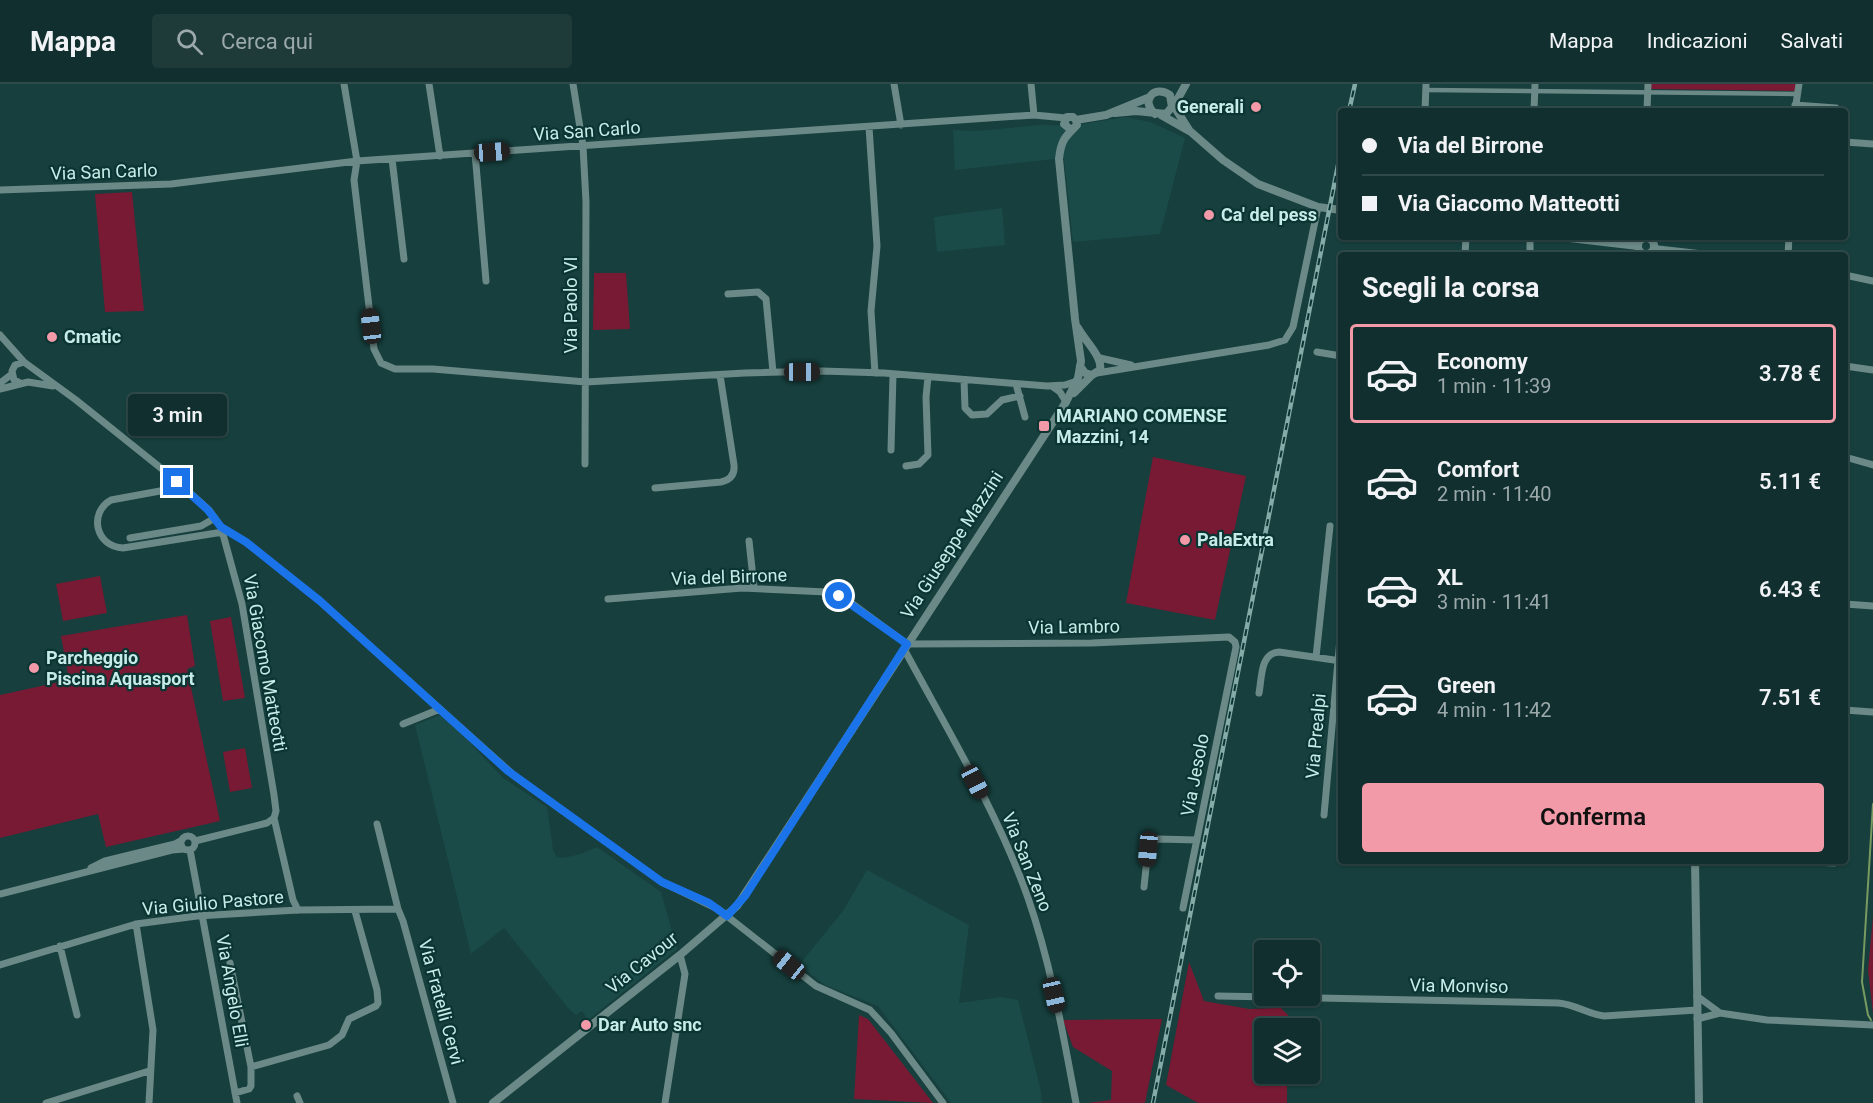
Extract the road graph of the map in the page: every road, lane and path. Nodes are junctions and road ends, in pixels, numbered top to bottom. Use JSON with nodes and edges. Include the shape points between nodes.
{"nodes":[{"id":1,"x":344,"y":84,"type":"edge"},
{"id":2,"x":429,"y":84,"type":"edge"},
{"id":3,"x":573,"y":84,"type":"edge"},
{"id":4,"x":894,"y":84,"type":"edge"},
{"id":5,"x":1030,"y":84,"type":"edge"},
{"id":6,"x":1172,"y":84,"type":"edge"},
{"id":7,"x":1186,"y":84,"type":"edge"},
{"id":8,"x":1798,"y":84,"type":"edge"},
{"id":9,"x":1426,"y":87,"type":"edge"},
{"id":10,"x":1534,"y":87,"type":"edge"},
{"id":11,"x":1156,"y":88,"type":"edge"},
{"id":12,"x":1648,"y":88,"type":"edge"},
{"id":13,"x":1798,"y":94,"type":"junction"},
{"id":14,"x":1150,"y":97,"type":"junction"},
{"id":15,"x":1173,"y":105,"type":"junction"},
{"id":16,"x":1425,"y":108,"type":"edge"},
{"id":17,"x":1534,"y":108,"type":"edge"},
{"id":18,"x":1647,"y":108,"type":"edge"},
{"id":19,"x":1795,"y":108,"type":"edge"},
{"id":20,"x":1836,"y":108,"type":"edge"},
{"id":21,"x":1112,"y":113,"type":"junction"},
{"id":22,"x":1158,"y":114,"type":"junction"},
{"id":23,"x":1034,"y":115,"type":"junction"},
{"id":24,"x":1066,"y":118,"type":"junction"},
{"id":25,"x":1076,"y":120,"type":"junction"},
{"id":26,"x":901,"y":124,"type":"junction"},
{"id":27,"x":869,"y":126,"type":"junction"},
{"id":28,"x":1070,"y":129,"type":"junction"},
{"id":29,"x":1191,"y":132,"type":"junction"},
{"id":30,"x":1848,"y":142,"type":"edge"},
{"id":31,"x":1873,"y":144,"type":"edge"},
{"id":32,"x":583,"y":146,"type":"junction"},
{"id":33,"x":475,"y":153,"type":"junction"},
{"id":34,"x":440,"y":156,"type":"junction"},
{"id":35,"x":392,"y":159,"type":"junction"},
{"id":36,"x":357,"y":161,"type":"junction"},
{"id":37,"x":2,"y":190,"type":"edge"},
{"id":38,"x":1318,"y":207,"type":"junction"},
{"id":39,"x":1338,"y":210,"type":"edge"},
{"id":40,"x":1653,"y":240,"type":"edge"},
{"id":41,"x":1654,"y":249,"type":"junction"},
{"id":42,"x":1652,"y":252,"type":"edge"},
{"id":43,"x":1680,"y":252,"type":"edge"},
{"id":44,"x":404,"y":259,"type":"dead end"},
{"id":45,"x":1848,"y":276,"type":"edge"},
{"id":46,"x":486,"y":281,"type":"dead end"},
{"id":47,"x":1873,"y":281,"type":"edge"},
{"id":48,"x":728,"y":294,"type":"dead end"},
{"id":49,"x":1075,"y":319,"type":"junction"},
{"id":50,"x":0,"y":335,"type":"edge"},
{"id":51,"x":8,"y":344,"type":"junction"},
{"id":52,"x":1317,"y":352,"type":"dead end"},
{"id":53,"x":1338,"y":356,"type":"edge"},
{"id":54,"x":1099,"y":357,"type":"junction"},
{"id":55,"x":24,"y":362,"type":"junction"},
{"id":56,"x":1080,"y":363,"type":"junction"},
{"id":57,"x":1136,"y":366,"type":"junction"},
{"id":58,"x":1848,"y":366,"type":"edge"},
{"id":59,"x":32,"y":369,"type":"junction"},
{"id":60,"x":1873,"y":370,"type":"edge"},
{"id":61,"x":12,"y":371,"type":"junction"},
{"id":62,"x":773,"y":372,"type":"junction"},
{"id":63,"x":875,"y":373,"type":"junction"},
{"id":64,"x":893,"y":374,"type":"junction"},
{"id":65,"x":1095,"y":374,"type":"junction"},
{"id":66,"x":720,"y":375,"type":"junction"},
{"id":67,"x":928,"y":377,"type":"junction"},
{"id":68,"x":964,"y":380,"type":"junction"},
{"id":69,"x":1077,"y":381,"type":"junction"},
{"id":70,"x":24,"y":382,"type":"junction"},
{"id":71,"x":586,"y":382,"type":"junction"},
{"id":72,"x":0,"y":383,"type":"edge"},
{"id":73,"x":1016,"y":384,"type":"junction"},
{"id":74,"x":1047,"y":386,"type":"junction"},
{"id":75,"x":57,"y":387,"type":"junction"},
{"id":76,"x":0,"y":389,"type":"edge"},
{"id":77,"x":1020,"y":396,"type":"junction"},
{"id":78,"x":1067,"y":397,"type":"junction"},
{"id":79,"x":1025,"y":417,"type":"dead end"},
{"id":80,"x":891,"y":450,"type":"dead end"},
{"id":81,"x":1848,"y":458,"type":"edge"},
{"id":82,"x":585,"y":464,"type":"dead end"},
{"id":83,"x":1873,"y":465,"type":"edge"},
{"id":84,"x":906,"y":466,"type":"dead end"},
{"id":85,"x":177,"y":482,"type":"junction"},
{"id":86,"x":654,"y":488,"type":"dead end"},
{"id":87,"x":215,"y":518,"type":"junction"},
{"id":88,"x":1330,"y":526,"type":"dead end"},
{"id":89,"x":222,"y":529,"type":"junction"},
{"id":90,"x":130,"y":538,"type":"dead end"},
{"id":91,"x":749,"y":541,"type":"dead end"},
{"id":92,"x":754,"y":587,"type":"junction"},
{"id":93,"x":608,"y":599,"type":"dead end"},
{"id":94,"x":1848,"y":604,"type":"edge"},
{"id":95,"x":1873,"y":606,"type":"edge"},
{"id":96,"x":906,"y":646,"type":"junction"},
{"id":97,"x":1236,"y":647,"type":"joint"},
{"id":98,"x":1316,"y":657,"type":"junction"},
{"id":99,"x":1338,"y":661,"type":"edge"},
{"id":100,"x":1338,"y":671,"type":"edge"},
{"id":101,"x":1259,"y":693,"type":"dead end"},
{"id":102,"x":440,"y":709,"type":"junction"},
{"id":103,"x":1848,"y":710,"type":"edge"},
{"id":104,"x":1872,"y":712,"type":"edge"},
{"id":105,"x":403,"y":724,"type":"dead end"},
{"id":106,"x":1324,"y":815,"type":"dead end"},
{"id":107,"x":274,"y":818,"type":"junction"},
{"id":108,"x":377,"y":824,"type":"dead end"},
{"id":109,"x":182,"y":840,"type":"junction"},
{"id":110,"x":1197,"y":840,"type":"junction"},
{"id":111,"x":195,"y":841,"type":"junction"},
{"id":112,"x":187,"y":849,"type":"junction"},
{"id":113,"x":1695,"y":864,"type":"edge"},
{"id":114,"x":81,"y":873,"type":"junction"},
{"id":115,"x":1144,"y":887,"type":"dead end"},
{"id":116,"x":0,"y":894,"type":"edge"},
{"id":117,"x":1183,"y":908,"type":"dead end"},
{"id":118,"x":398,"y":909,"type":"junction"},
{"id":119,"x":298,"y":910,"type":"junction"},
{"id":120,"x":355,"y":910,"type":"junction"},
{"id":121,"x":203,"y":916,"type":"junction"},
{"id":122,"x":727,"y":916,"type":"junction"},
{"id":123,"x":136,"y":924,"type":"junction"},
{"id":124,"x":60,"y":946,"type":"junction"},
{"id":125,"x":680,"y":955,"type":"junction"},
{"id":126,"x":230,"y":963,"type":"dead end"},
{"id":127,"x":0,"y":965,"type":"edge"},
{"id":128,"x":1218,"y":996,"type":"dead end"},
{"id":129,"x":1697,"y":996,"type":"junction"},
{"id":130,"x":1720,"y":1013,"type":"junction"},
{"id":131,"x":1697,"y":1015,"type":"junction"},
{"id":132,"x":77,"y":1016,"type":"dead end"},
{"id":133,"x":1873,"y":1025,"type":"edge"},
{"id":134,"x":251,"y":1067,"type":"junction"},
{"id":135,"x":150,"y":1071,"type":"junction"},
{"id":136,"x":235,"y":1093,"type":"junction"},
{"id":137,"x":46,"y":1103,"type":"edge"},
{"id":138,"x":148,"y":1103,"type":"edge"},
{"id":139,"x":237,"y":1103,"type":"edge"},
{"id":140,"x":453,"y":1103,"type":"edge"},
{"id":141,"x":493,"y":1103,"type":"edge"},
{"id":142,"x":664,"y":1103,"type":"edge"},
{"id":143,"x":943,"y":1103,"type":"edge"},
{"id":144,"x":1076,"y":1103,"type":"edge"},
{"id":145,"x":1699,"y":1103,"type":"edge"}],
"edges":[{"from":1,"to":36,"type":"street"},
{"from":2,"to":34,"type":"street"},
{"from":3,"to":32,"type":"street","name":"Via Paolo VI"},
{"from":4,"to":26,"type":"street"},
{"from":5,"to":23,"type":"street"},
{"from":6,"to":11,"type":"street"},
{"from":7,"to":15,"type":"street"},
{"from":8,"to":13,"type":"street"},
{"from":9,"to":10,"type":"street"},
{"from":9,"to":16,"type":"street"},
{"from":10,"to":12,"type":"street"},
{"from":10,"to":17,"type":"street"},
{"from":11,"to":14,"type":"street"},
{"from":11,"to":15,"type":"street","via":[[1170,95]]},
{"from":12,"to":13,"type":"street"},
{"from":12,"to":18,"type":"street"},
{"from":13,"to":19,"type":"street"},
{"from":14,"to":21,"type":"street"},
{"from":14,"to":22,"type":"street","via":[[1149,108]]},
{"from":15,"to":22,"type":"street","via":[[1169,111]]},
{"from":15,"to":29,"type":"street"},
{"from":19,"to":20,"type":"street"},
{"from":21,"to":22,"type":"street"},
{"from":21,"to":25,"type":"street"},
{"from":22,"to":29,"type":"street"},
{"from":23,"to":24,"type":"street","name":"Via San Carlo"},
{"from":23,"to":26,"type":"street","name":"Via San Carlo"},
{"from":24,"to":25,"type":"street"},
{"from":24,"to":28,"type":"street","via":[[1064,124]]},
{"from":25,"to":28,"type":"street","via":[[1077,125]]},
{"from":26,"to":27,"type":"street","name":"Via San Carlo"},
{"from":27,"to":32,"type":"street","name":"Via San Carlo"},
{"from":27,"to":63,"type":"street","via":[[877,246],[871,311]]},
{"from":28,"to":49,"type":"street","name":"Via Giuseppe Mazzini","via":[[1059,159]]},
{"from":29,"to":38,"type":"street","via":[[1258,184]]},
{"from":30,"to":31,"type":"street"},
{"from":32,"to":33,"type":"street","name":"Via San Carlo"},
{"from":32,"to":71,"type":"street","name":"Via Paolo VI"},
{"from":33,"to":34,"type":"street","name":"Via San Carlo"},
{"from":33,"to":46,"type":"street"},
{"from":34,"to":35,"type":"street","name":"Via San Carlo"},
{"from":35,"to":36,"type":"street","name":"Via San Carlo"},
{"from":35,"to":44,"type":"street"},
{"from":36,"to":37,"type":"street","name":"Via San Carlo","via":[[188,183]]},
{"from":36,"to":71,"type":"street","via":[[354,180],[362,256],[374,350],[381,363],[395,369]]},
{"from":38,"to":39,"type":"street"},
{"from":38,"to":57,"type":"street","via":[[1298,307],[1286,338],[1269,345]]},
{"from":40,"to":41,"type":"street"},
{"from":41,"to":42,"type":"street"},
{"from":41,"to":43,"type":"street"},
{"from":45,"to":47,"type":"street"},
{"from":48,"to":62,"type":"street","via":[[758,292],[764,296]]},
{"from":49,"to":54,"type":"street"},
{"from":49,"to":56,"type":"street","name":"Via Giuseppe Mazzini"},
{"from":50,"to":51,"type":"street"},
{"from":51,"to":55,"type":"street"},
{"from":51,"to":61,"type":"street"},
{"from":52,"to":53,"type":"street"},
{"from":54,"to":56,"type":"street","via":[[1089,354]]},
{"from":54,"to":57,"type":"street"},
{"from":54,"to":65,"type":"street","via":[[1101,366]]},
{"from":55,"to":59,"type":"street"},
{"from":55,"to":61,"type":"street","via":[[17,363]]},
{"from":56,"to":65,"type":"street","via":[[1085,374]]},
{"from":56,"to":69,"type":"street","name":"Via Giuseppe Mazzini"},
{"from":57,"to":65,"type":"street"},
{"from":58,"to":60,"type":"street"},
{"from":59,"to":70,"type":"street","via":[[32,376]]},
{"from":59,"to":75,"type":"street","name":"Via Giacomo Matteotti"},
{"from":61,"to":70,"type":"street","via":[[14,380]]},
{"from":61,"to":72,"type":"street"},
{"from":62,"to":63,"type":"street"},
{"from":62,"to":66,"type":"street"},
{"from":63,"to":64,"type":"street"},
{"from":64,"to":67,"type":"street"},
{"from":64,"to":80,"type":"street"},
{"from":65,"to":78,"type":"street","name":"Via Giuseppe Mazzini"},
{"from":66,"to":71,"type":"street"},
{"from":66,"to":86,"type":"street","via":[[734,474],[723,482]]},
{"from":67,"to":68,"type":"street"},
{"from":67,"to":84,"type":"street","via":[[928,455],[919,464]]},
{"from":68,"to":73,"type":"street"},
{"from":68,"to":77,"type":"street","via":[[965,408],[972,415],[989,413],[1002,400]]},
{"from":69,"to":74,"type":"street"},
{"from":69,"to":78,"type":"street","name":"Via Giuseppe Mazzini"},
{"from":70,"to":75,"type":"street","name":"Via Giacomo Matteotti"},
{"from":70,"to":76,"type":"street"},
{"from":71,"to":82,"type":"street","name":"Via Paolo VI"},
{"from":73,"to":74,"type":"street"},
{"from":73,"to":77,"type":"street"},
{"from":74,"to":78,"type":"street"},
{"from":75,"to":85,"type":"street","name":"Via Giacomo Matteotti"},
{"from":77,"to":79,"type":"street"},
{"from":78,"to":96,"type":"street","name":"Via Giuseppe Mazzini"},
{"from":81,"to":83,"type":"street"},
{"from":85,"to":87,"type":"street","name":"Via Giacomo Matteotti"},
{"from":85,"to":89,"type":"street","via":[[171,489],[106,503],[97,523],[105,542],[123,548]]},
{"from":87,"to":89,"type":"street","name":"Via Giacomo Matteotti"},
{"from":87,"to":90,"type":"street","via":[[201,526]]},
{"from":88,"to":98,"type":"street"},
{"from":89,"to":102,"type":"street","via":[[246,542],[320,601]]},
{"from":89,"to":107,"type":"street","name":"Via Giacomo Matteotti","via":[[242,604],[274,795]]},
{"from":91,"to":92,"type":"street"},
{"from":92,"to":93,"type":"street","name":"Via del Birrone"},
{"from":92,"to":96,"type":"street","name":"Via del Birrone","via":[[836,595]]},
{"from":94,"to":95,"type":"street"},
{"from":96,"to":97,"type":"street","name":"Via Lambro","via":[[1228,636]]},
{"from":96,"to":122,"type":"street","name":"Via Giuseppe Mazzini","via":[[745,896]]},
{"from":96,"to":144,"type":"street","name":"Via San Zeno","via":[[1026,892],[1056,1004]]},
{"from":97,"to":110,"type":"street","name":"Via Jesolo"},
{"from":98,"to":99,"type":"street"},
{"from":98,"to":101,"type":"street","via":[[1270,654]]},
{"from":100,"to":106,"type":"street","name":"Via Prealpi"},
{"from":102,"to":105,"type":"street"},
{"from":102,"to":122,"type":"street","via":[[535,791],[662,882],[709,903]]},
{"from":103,"to":104,"type":"street"},
{"from":107,"to":111,"type":"street"},
{"from":107,"to":119,"type":"street","name":"Via Giacomo Matteotti"},
{"from":108,"to":118,"type":"street","name":"Via Fratelli Cervi"},
{"from":109,"to":111,"type":"street","via":[[188,836]]},
{"from":109,"to":112,"type":"street"},
{"from":109,"to":114,"type":"street","via":[[105,861]]},
{"from":110,"to":115,"type":"street","via":[[1151,842]]},
{"from":110,"to":117,"type":"street","name":"Via Jesolo"},
{"from":111,"to":112,"type":"street"},
{"from":112,"to":114,"type":"street"},
{"from":112,"to":121,"type":"street","name":"Via Angelo Elli"},
{"from":113,"to":129,"type":"street"},
{"from":114,"to":116,"type":"street"},
{"from":118,"to":120,"type":"street","name":"Via Giulio Pastore"},
{"from":118,"to":140,"type":"street","name":"Via Fratelli Cervi"},
{"from":119,"to":120,"type":"street","name":"Via Giulio Pastore"},
{"from":119,"to":121,"type":"street","name":"Via Giulio Pastore"},
{"from":120,"to":134,"type":"street","via":[[378,1003],[349,1019],[342,1035],[329,1045]]},
{"from":121,"to":123,"type":"street","name":"Via Giulio Pastore"},
{"from":121,"to":136,"type":"street","name":"Via Angelo Elli"},
{"from":122,"to":125,"type":"street","name":"Via Cavour"},
{"from":122,"to":143,"type":"street","via":[[816,986],[872,1012]]},
{"from":123,"to":124,"type":"street","name":"Via Giulio Pastore"},
{"from":123,"to":135,"type":"street","via":[[153,1030]]},
{"from":124,"to":127,"type":"street","name":"Via Giulio Pastore"},
{"from":124,"to":132,"type":"street"},
{"from":125,"to":141,"type":"street","name":"Via Cavour"},
{"from":125,"to":142,"type":"street","via":[[685,974]]},
{"from":126,"to":134,"type":"street"},
{"from":128,"to":131,"type":"street","name":"Via Monviso","via":[[1562,1003],[1604,1016]]},
{"from":129,"to":130,"type":"street"},
{"from":129,"to":131,"type":"street"},
{"from":130,"to":131,"type":"street","name":"Via Monviso"},
{"from":130,"to":133,"type":"street","via":[[1789,1022]]},
{"from":131,"to":145,"type":"street"},
{"from":134,"to":136,"type":"street","via":[[251,1086]]},
{"from":135,"to":137,"type":"street"},
{"from":135,"to":138,"type":"street"},
{"from":136,"to":139,"type":"street","name":"Via Angelo Elli"}]}
